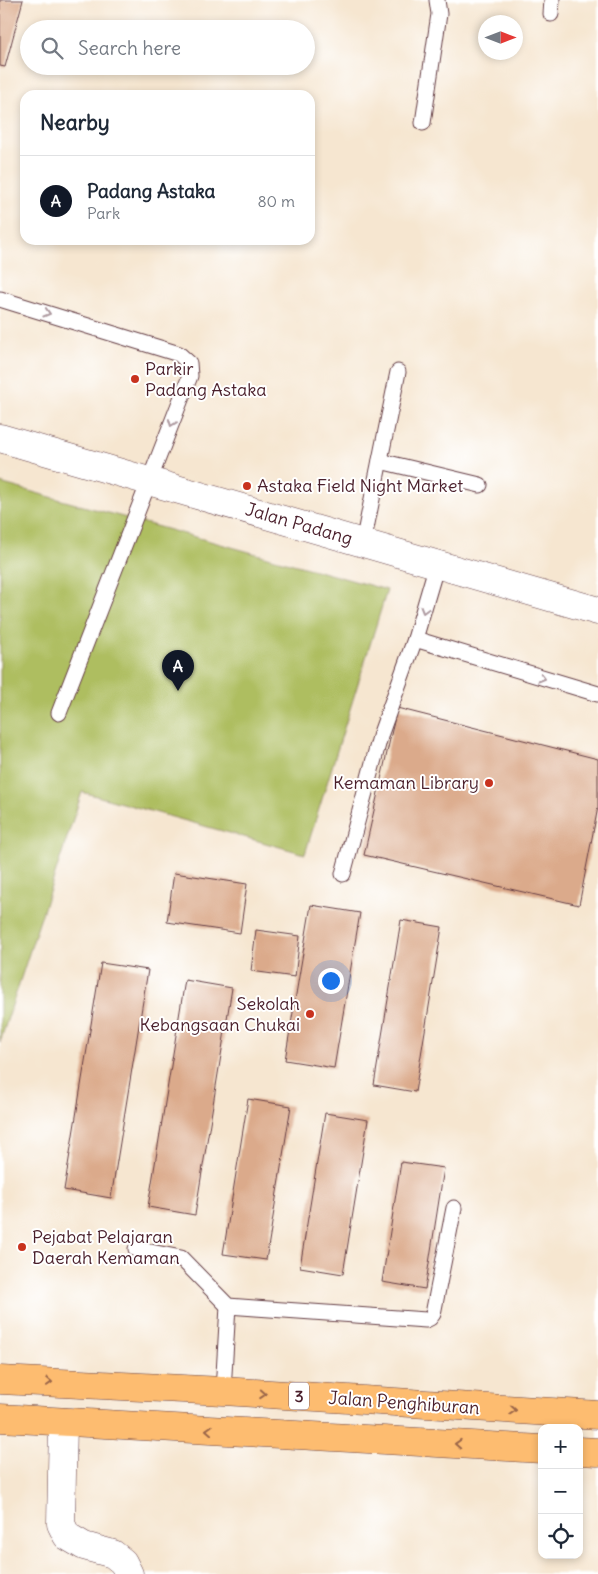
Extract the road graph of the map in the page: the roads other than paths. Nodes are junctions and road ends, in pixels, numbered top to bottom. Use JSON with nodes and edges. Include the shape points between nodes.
{"nodes":[{"id":1,"x":438,"y":0,"type":"edge"},
{"id":2,"x":423,"y":123,"type":"dead end"},
{"id":3,"x":0,"y":299,"type":"edge"},
{"id":4,"x":398,"y":372,"type":"dead end"},
{"id":5,"x":0,"y":438,"type":"edge"},
{"id":6,"x":380,"y":461,"type":"junction"},
{"id":7,"x":150,"y":482,"type":"junction"},
{"id":8,"x":480,"y":485,"type":"dead end"},
{"id":9,"x":363,"y":542,"type":"junction"},
{"id":10,"x":437,"y":564,"type":"junction"},
{"id":11,"x":598,"y":611,"type":"edge"},
{"id":12,"x":415,"y":639,"type":"junction"},
{"id":13,"x":598,"y":694,"type":"edge"},
{"id":14,"x":59,"y":714,"type":"dead end"},
{"id":15,"x":343,"y":874,"type":"dead end"},
{"id":16,"x":454,"y":1208,"type":"dead end"},
{"id":17,"x":136,"y":1249,"type":"dead end"},
{"id":18,"x":228,"y":1306,"type":"junction"},
{"id":19,"x":0,"y":1380,"type":"edge"},
{"id":20,"x":223,"y":1391,"type":"junction"},
{"id":21,"x":598,"y":1415,"type":"edge"},
{"id":22,"x":0,"y":1418,"type":"edge"},
{"id":23,"x":63,"y":1422,"type":"junction"},
{"id":24,"x":538,"y":1449,"type":"edge"},
{"id":25,"x":583,"y":1451,"type":"edge"},
{"id":26,"x":598,"y":1452,"type":"edge"},
{"id":27,"x":129,"y":1574,"type":"edge"}],
"edges":[{"from":1,"to":2,"type":"lane","via":[[439,14]]},
{"from":3,"to":7,"type":"lane","one_way":true,"via":[[179,354],[189,364],[190,376]]},
{"from":4,"to":6,"type":"lane"},
{"from":5,"to":7,"type":"street","name":"Jalan Padang"},
{"from":6,"to":8,"type":"lane"},
{"from":6,"to":9,"type":"lane"},
{"from":7,"to":9,"type":"street","name":"Jalan Padang"},
{"from":7,"to":14,"type":"lane"},
{"from":9,"to":10,"type":"street","name":"Jalan Padang"},
{"from":10,"to":11,"type":"street","name":"Jalan Padang"},
{"from":10,"to":12,"type":"lane","one_way":true},
{"from":12,"to":13,"type":"lane","one_way":true},
{"from":12,"to":15,"type":"lane","via":[[381,733]]},
{"from":16,"to":18,"type":"lane","via":[[434,1314],[426,1320]]},
{"from":17,"to":18,"type":"lane","via":[[181,1258]]},
{"from":18,"to":20,"type":"lane"},
{"from":19,"to":20,"type":"highway","name":"Jalan Penghiburan","number":"3","one_way":true},
{"from":20,"to":21,"type":"highway","name":"Jalan Penghiburan","number":"3","one_way":true},
{"from":22,"to":23,"type":"highway","number":"3"},
{"from":24,"to":23,"type":"highway","number":"3","one_way":true},
{"from":23,"to":27,"type":"street","via":[[61,1524],[66,1536],[84,1546],[113,1554],[123,1562]]},
{"from":25,"to":26,"type":"highway"}]}
